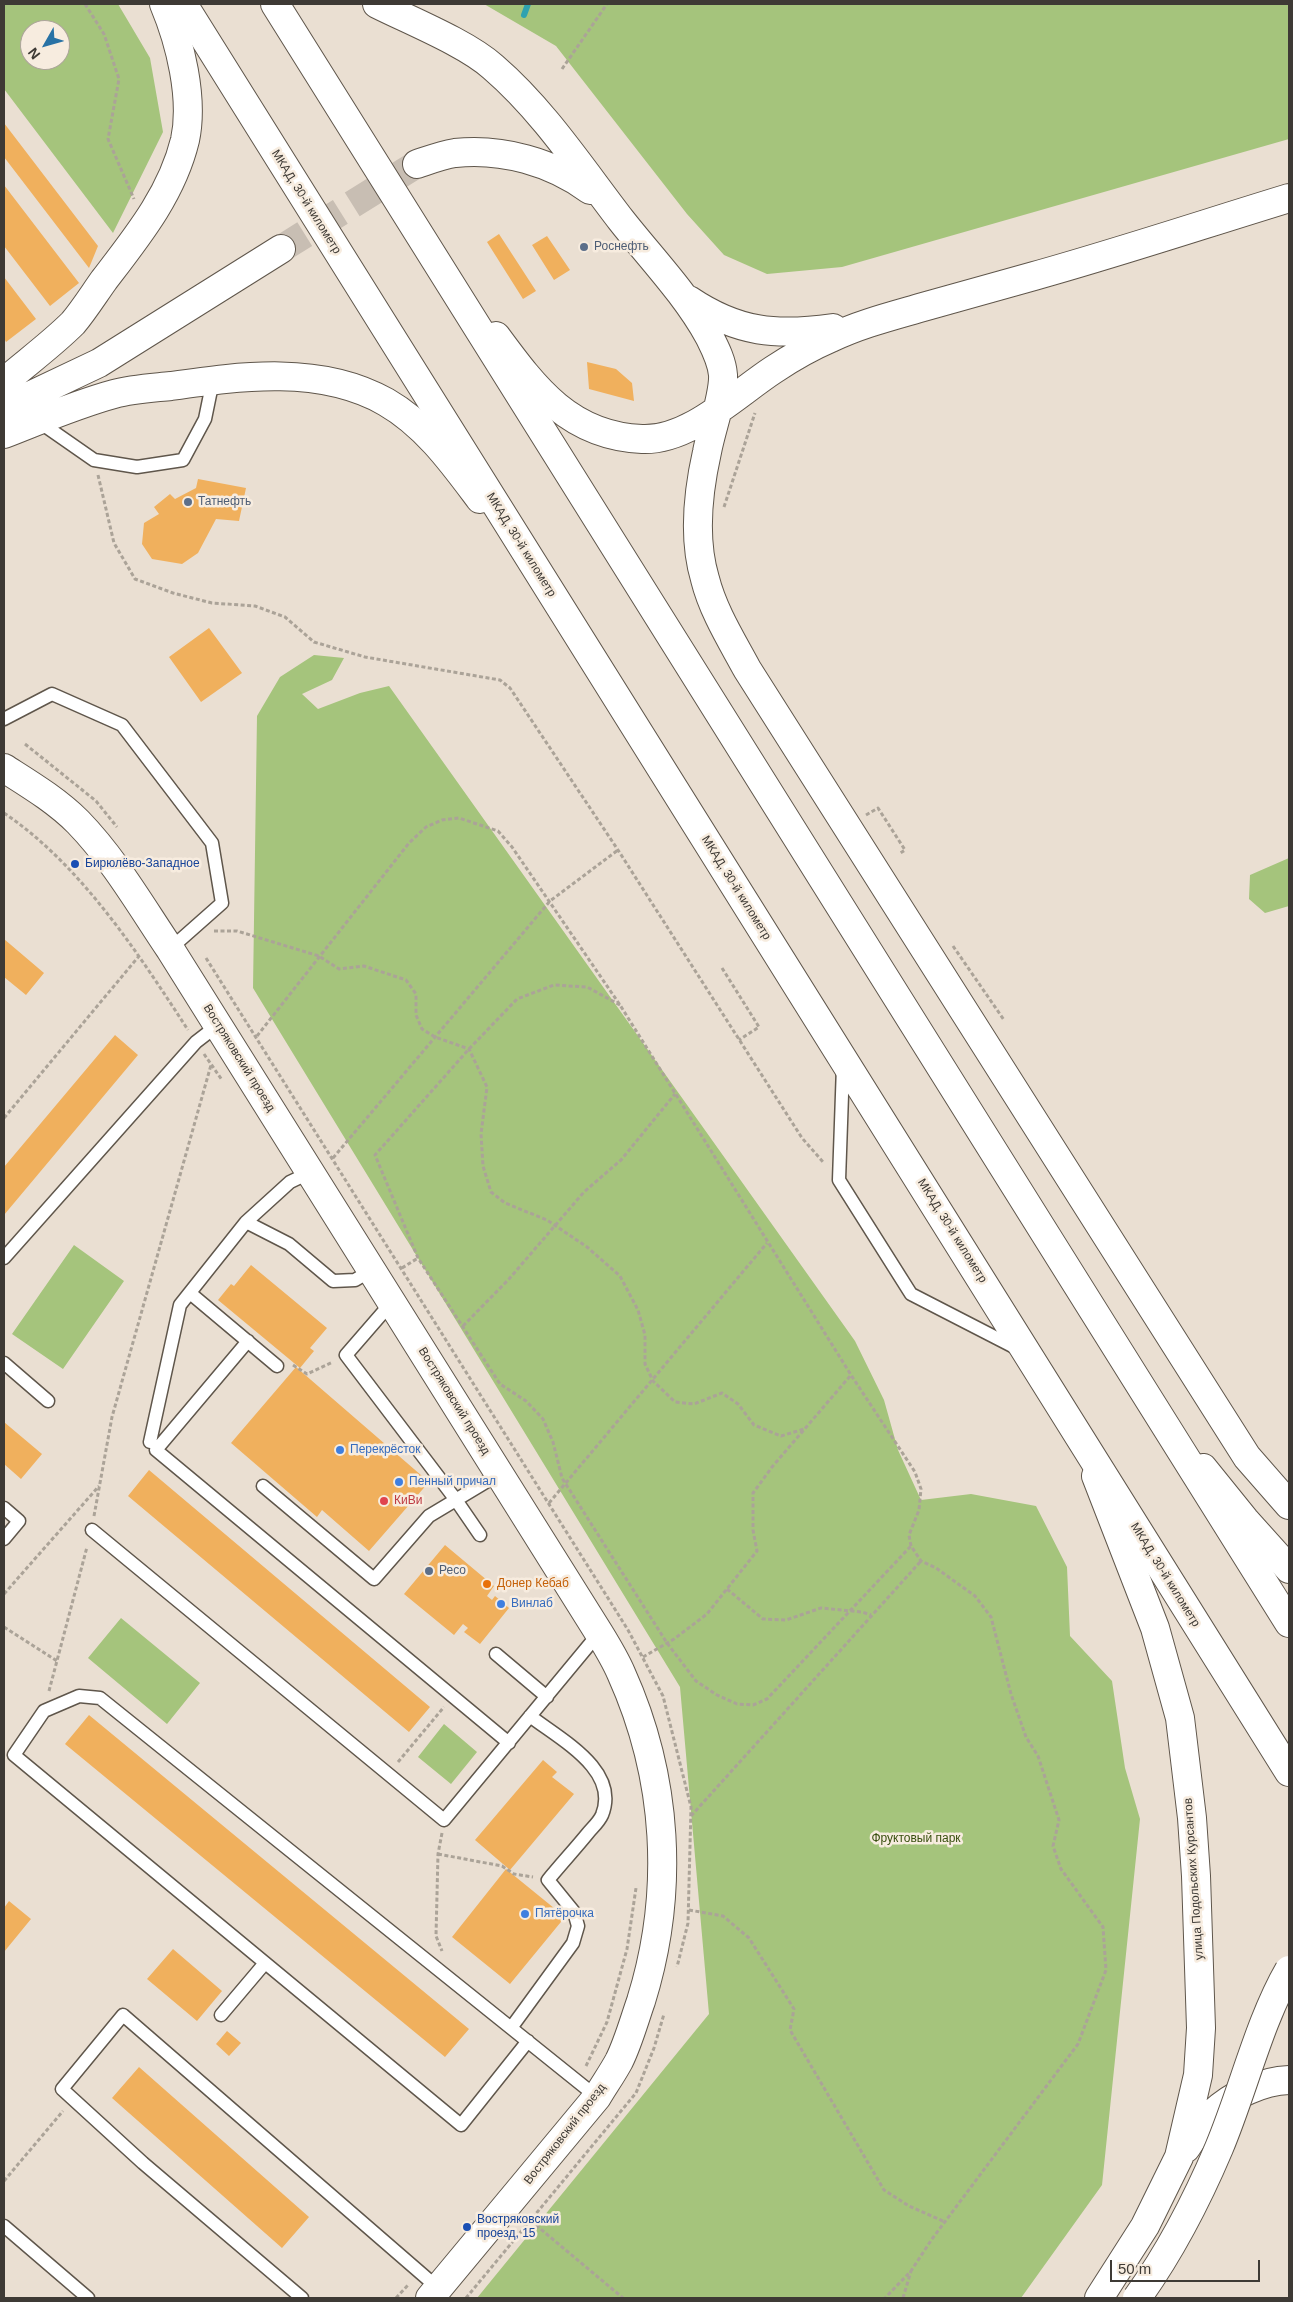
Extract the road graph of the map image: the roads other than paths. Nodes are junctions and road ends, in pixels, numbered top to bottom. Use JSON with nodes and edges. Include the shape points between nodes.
{"nodes":[{"id":1,"x":164,"y":4,"type":"edge"},
{"id":2,"x":183,"y":4,"type":"edge"},
{"id":3,"x":275,"y":4,"type":"edge"},
{"id":4,"x":377,"y":4,"type":"edge"},
{"id":5,"x":417,"y":164,"type":"tunnel mouth"},
{"id":6,"x":1289,"y":198,"type":"edge"},
{"id":7,"x":408,"y":216,"type":"junction"},
{"id":8,"x":623,"y":222,"type":"junction"},
{"id":9,"x":281,"y":249,"type":"tunnel mouth"},
{"id":10,"x":672,"y":283,"type":"junction"},
{"id":11,"x":889,"y":317,"type":"junction"},
{"id":12,"x":71,"y":377,"type":"junction"},
{"id":13,"x":213,"y":380,"type":"junction"},
{"id":14,"x":4,"y":382,"type":"edge"},
{"id":15,"x":4,"y":408,"type":"edge"},
{"id":16,"x":716,"y":410,"type":"junction"},
{"id":17,"x":38,"y":421,"type":"junction"},
{"id":18,"x":4,"y":426,"type":"edge"},
{"id":19,"x":4,"y":434,"type":"edge"},
{"id":20,"x":550,"y":590,"type":"junction"},
{"id":21,"x":4,"y":719,"type":"edge"},
{"id":22,"x":4,"y":768,"type":"edge"},
{"id":23,"x":179,"y":940,"type":"junction"},
{"id":24,"x":218,"y":1025,"type":"junction"},
{"id":25,"x":843,"y":1058,"type":"junction"},
{"id":26,"x":322,"y":1165,"type":"junction"},
{"id":27,"x":246,"y":1222,"type":"junction"},
{"id":28,"x":4,"y":1258,"type":"edge"},
{"id":29,"x":372,"y":1270,"type":"junction"},
{"id":30,"x":190,"y":1292,"type":"junction"},
{"id":31,"x":392,"y":1302,"type":"junction"},
{"id":32,"x":248,"y":1341,"type":"junction"},
{"id":33,"x":1030,"y":1355,"type":"junction"},
{"id":34,"x":4,"y":1363,"type":"edge"},
{"id":35,"x":277,"y":1366,"type":"road end"},
{"id":36,"x":48,"y":1401,"type":"dead end"},
{"id":37,"x":1156,"y":1410,"type":"junction"},
{"id":38,"x":150,"y":1442,"type":"dead end"},
{"id":39,"x":1087,"y":1452,"type":"junction"},
{"id":40,"x":499,"y":1474,"type":"junction"},
{"id":41,"x":262,"y":1486,"type":"dead end"},
{"id":42,"x":456,"y":1500,"type":"junction"},
{"id":43,"x":1289,"y":1505,"type":"edge"},
{"id":44,"x":4,"y":1508,"type":"edge"},
{"id":45,"x":92,"y":1530,"type":"road end"},
{"id":46,"x":480,"y":1535,"type":"dead end"},
{"id":47,"x":4,"y":1539,"type":"edge"},
{"id":48,"x":1289,"y":1569,"type":"edge"},
{"id":49,"x":1289,"y":1623,"type":"edge"},
{"id":50,"x":599,"y":1633,"type":"junction"},
{"id":51,"x":496,"y":1654,"type":"dead end"},
{"id":52,"x":547,"y":1696,"type":"junction"},
{"id":53,"x":530,"y":1716,"type":"junction"},
{"id":54,"x":508,"y":1743,"type":"junction"},
{"id":55,"x":1289,"y":1772,"type":"edge"},
{"id":56,"x":265,"y":1963,"type":"junction"},
{"id":57,"x":1289,"y":1970,"type":"edge"},
{"id":58,"x":221,"y":2015,"type":"dead end"},
{"id":59,"x":510,"y":2028,"type":"junction"},
{"id":60,"x":528,"y":2041,"type":"junction"},
{"id":61,"x":1289,"y":2080,"type":"edge"},
{"id":62,"x":588,"y":2090,"type":"junction"},
{"id":63,"x":1179,"y":2157,"type":"junction"},
{"id":64,"x":4,"y":2226,"type":"edge"},
{"id":65,"x":429,"y":2286,"type":"edge"},
{"id":66,"x":88,"y":2298,"type":"edge"},
{"id":67,"x":302,"y":2298,"type":"edge"},
{"id":68,"x":1098,"y":2298,"type":"edge"},
{"id":69,"x":1137,"y":2298,"type":"edge"}],
"edges":[{"from":1,"to":14,"type":"main road","via":[[184,64],[187,105],[185,138],[178,164],[146,224],[73,322]]},
{"from":2,"to":20,"type":"main road","name":"МКАД, 30-й километр"},
{"from":3,"to":7,"type":"main road"},
{"from":4,"to":8,"type":"main road","via":[[463,47],[492,66],[548,125]]},
{"from":5,"to":8,"type":"main road","via":[[453,153],[511,156],[545,164],[572,176]]},
{"from":6,"to":11,"type":"main road"},
{"from":7,"to":16,"type":"main road","via":[[516,364],[560,411],[611,434],[662,439],[687,429]]},
{"from":7,"to":37,"type":"main road"},
{"from":8,"to":10,"type":"main road"},
{"from":9,"to":12,"type":"main road","via":[[99,363]]},
{"from":10,"to":11,"type":"main road","via":[[707,313],[767,332],[797,333]]},
{"from":10,"to":16,"type":"main road","via":[[708,334],[719,356],[723,374],[722,393]]},
{"from":11,"to":16,"type":"main road","via":[[809,348]]},
{"from":12,"to":15,"type":"main road"},
{"from":12,"to":18,"type":"main road","via":[[13,416]]},
{"from":13,"to":17,"type":"main road","via":[[116,394]]},
{"from":13,"to":17,"type":"lane","via":[[205,419],[183,460],[137,467],[94,460]]},
{"from":13,"to":20,"type":"main road","via":[[255,376],[324,381],[359,390],[386,402],[418,424],[452,462]]},
{"from":16,"to":43,"type":"main road","via":[[705,463],[698,538],[705,580],[720,618],[747,669],[1247,1457]]},
{"from":17,"to":19,"type":"main road"},
{"from":20,"to":25,"type":"main road","name":"МКАД, 30-й километр"},
{"from":21,"to":23,"type":"lane","via":[[52,694],[122,724],[212,844],[222,903]]},
{"from":22,"to":23,"type":"main road","name":"Востряковский проезд","via":[[54,801],[77,822]]},
{"from":23,"to":24,"type":"main road","name":"Востряковский проезд"},
{"from":24,"to":26,"type":"main road","name":"Востряковский проезд"},
{"from":24,"to":28,"type":"lane","via":[[196,1042]]},
{"from":25,"to":33,"type":"main road","name":"МКАД, 30-й километр"},
{"from":25,"to":33,"type":"lane","via":[[838,1180],[911,1294]]},
{"from":26,"to":27,"type":"lane","via":[[290,1182]]},
{"from":26,"to":29,"type":"main road","name":"Востряковский проезд"},
{"from":27,"to":29,"type":"lane","via":[[289,1244],[333,1281],[355,1280]]},
{"from":27,"to":30,"type":"lane"},
{"from":29,"to":31,"type":"main road","name":"Востряковский проезд"},
{"from":30,"to":32,"type":"lane"},
{"from":30,"to":38,"type":"lane","via":[[180,1305]]},
{"from":31,"to":40,"type":"main road","name":"Востряковский проезд"},
{"from":31,"to":42,"type":"lane","via":[[346,1355]]},
{"from":32,"to":35,"type":"lane"},
{"from":32,"to":54,"type":"lane","via":[[156,1450]]},
{"from":33,"to":39,"type":"main road","name":"МКАД, 30-й километр"},
{"from":34,"to":36,"type":"lane"},
{"from":37,"to":48,"type":"main road","via":[[1244,1520]]},
{"from":37,"to":49,"type":"main road"},
{"from":39,"to":55,"type":"main road","name":"МКАД, 30-й километр"},
{"from":39,"to":63,"type":"main road","name":"улица Подольских Курсантов","via":[[1155,1628],[1180,1718],[1196,1866],[1201,2028],[1198,2075]]},
{"from":40,"to":42,"type":"lane"},
{"from":40,"to":50,"type":"main road","name":"Востряковский проезд"},
{"from":41,"to":42,"type":"lane","via":[[374,1579],[429,1516]]},
{"from":42,"to":46,"type":"lane"},
{"from":44,"to":47,"type":"lane","via":[[19,1521]]},
{"from":45,"to":54,"type":"lane","via":[[444,1820]]},
{"from":50,"to":52,"type":"lane"},
{"from":50,"to":62,"type":"main road","name":"Востряковский проезд","via":[[621,1671],[651,1764],[662,1821],[663,1867],[650,1971],[634,2022],[619,2061]]},
{"from":51,"to":52,"type":"lane"},
{"from":52,"to":53,"type":"lane"},
{"from":53,"to":54,"type":"lane"},
{"from":53,"to":59,"type":"lane","via":[[598,1771],[607,1798],[602,1817],[548,1880],[574,1912],[578,1926],[574,1943]]},
{"from":56,"to":58,"type":"lane"},
{"from":56,"to":59,"type":"lane","via":[[14,1755],[44,1711],[79,1696],[100,1698]]},
{"from":56,"to":60,"type":"lane","via":[[461,2125]]},
{"from":57,"to":69,"type":"main road","bridge":true,"via":[[1198,2194],[1177,2235]]},
{"from":59,"to":60,"type":"lane"},
{"from":60,"to":62,"type":"lane"},
{"from":61,"to":63,"type":"main road","via":[[1252,2089],[1230,2100],[1211,2114]]},
{"from":62,"to":65,"type":"main road","name":"Востряковский проезд"},
{"from":63,"to":68,"type":"main road","name":"улица Подольских Курсантов","via":[[1145,2226]]},
{"from":64,"to":66,"type":"lane"},
{"from":65,"to":67,"type":"lane","via":[[123,2015],[62,2089],[143,2163]]}]}
